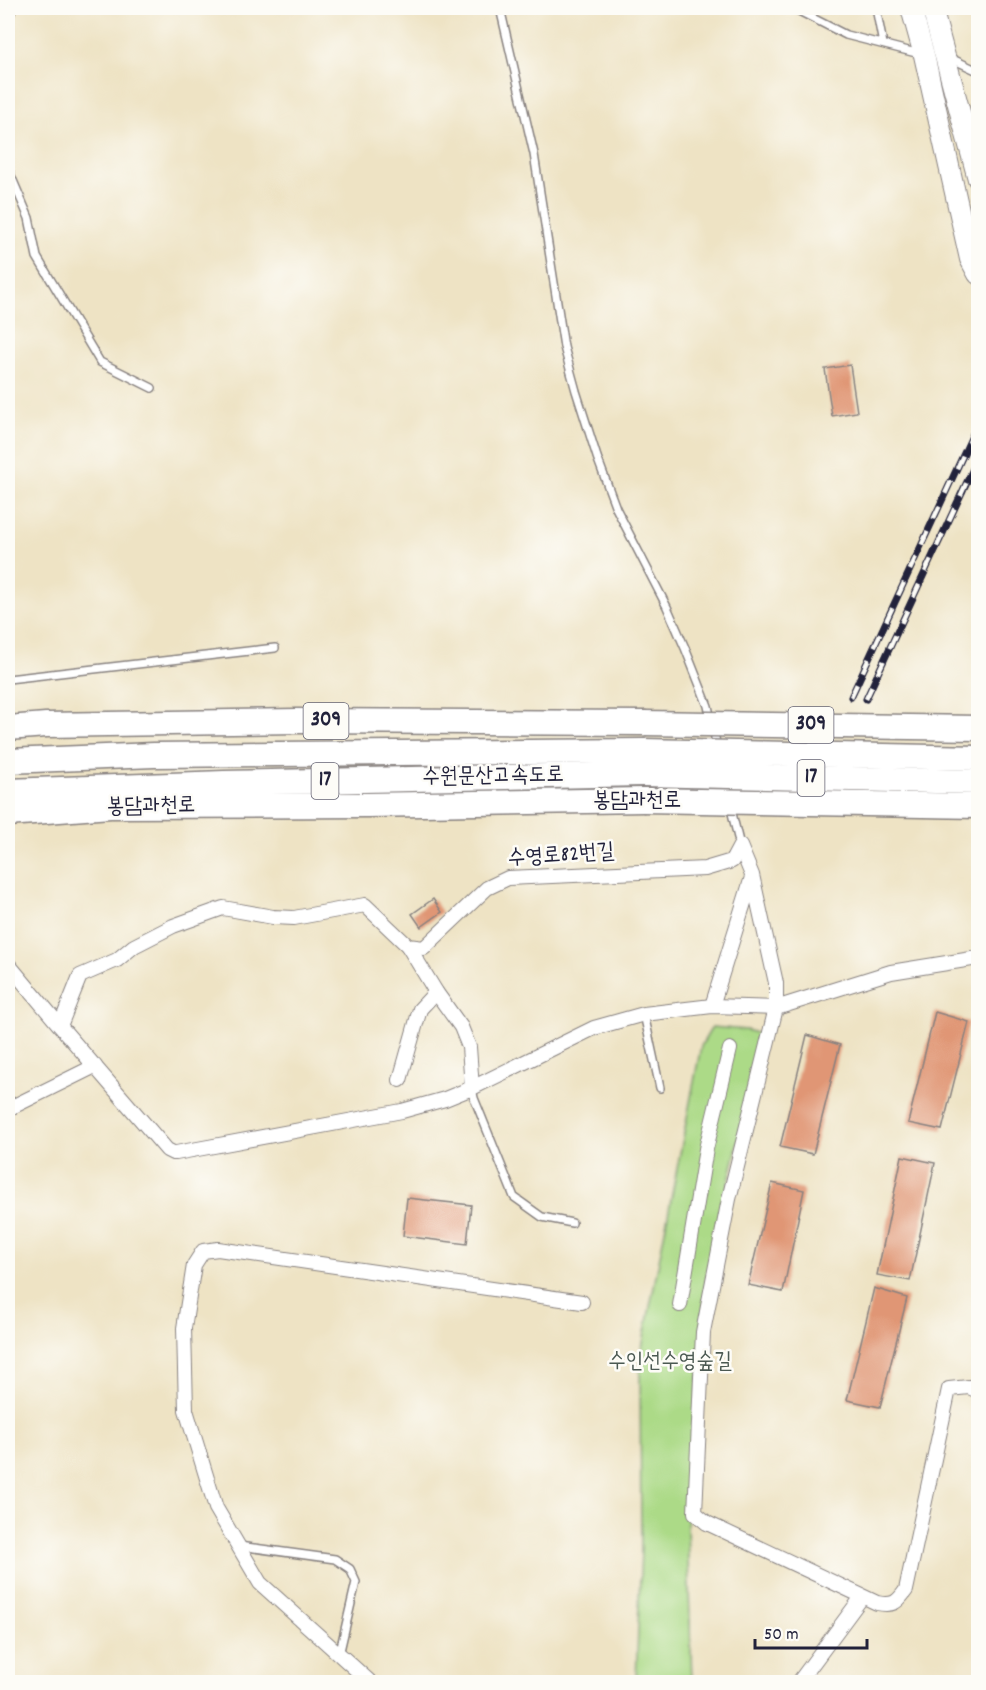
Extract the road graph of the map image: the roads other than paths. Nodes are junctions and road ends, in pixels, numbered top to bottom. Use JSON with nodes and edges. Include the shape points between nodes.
{"nodes":[{"id":1,"x":13,"y":8,"type":"edge"},
{"id":2,"x":500,"y":8,"type":"edge"},
{"id":3,"x":793,"y":8,"type":"edge"},
{"id":4,"x":876,"y":8,"type":"edge"},
{"id":5,"x":911,"y":8,"type":"edge"},
{"id":6,"x":932,"y":8,"type":"edge"},
{"id":7,"x":8,"y":19,"type":"edge"},
{"id":8,"x":883,"y":44,"type":"junction"},
{"id":9,"x":924,"y":55,"type":"junction"},
{"id":10,"x":945,"y":55,"type":"junction"},
{"id":11,"x":978,"y":71,"type":"edge"},
{"id":12,"x":8,"y":169,"type":"edge"},
{"id":13,"x":978,"y":179,"type":"edge"},
{"id":14,"x":978,"y":274,"type":"edge"},
{"id":15,"x":152,"y":388,"type":"dead end"},
{"id":16,"x":275,"y":648,"type":"dead end"},
{"id":17,"x":8,"y":679,"type":"edge"},
{"id":18,"x":8,"y":728,"type":"edge"},
{"id":19,"x":978,"y":728,"type":"edge"},
{"id":20,"x":978,"y":758,"type":"edge"},
{"id":21,"x":8,"y":761,"type":"edge"},
{"id":22,"x":643,"y":763,"type":"junction"},
{"id":23,"x":724,"y":776,"type":"junction"},
{"id":24,"x":978,"y":782,"type":"edge"},
{"id":25,"x":8,"y":791,"type":"edge"},
{"id":26,"x":978,"y":807,"type":"edge"},
{"id":27,"x":8,"y":814,"type":"edge"},
{"id":28,"x":740,"y":846,"type":"junction"},
{"id":29,"x":752,"y":875,"type":"junction"},
{"id":30,"x":408,"y":946,"type":"junction"},
{"id":31,"x":978,"y":958,"type":"edge"},
{"id":32,"x":8,"y":964,"type":"edge"},
{"id":33,"x":435,"y":992,"type":"junction"},
{"id":34,"x":712,"y":1006,"type":"junction"},
{"id":35,"x":776,"y":1008,"type":"junction"},
{"id":36,"x":644,"y":1014,"type":"junction"},
{"id":37,"x":60,"y":1026,"type":"junction"},
{"id":38,"x":730,"y":1049,"type":"dead end"},
{"id":39,"x":95,"y":1066,"type":"junction"},
{"id":40,"x":400,"y":1080,"type":"dead end"},
{"id":41,"x":472,"y":1088,"type":"junction"},
{"id":42,"x":660,"y":1088,"type":"dead end"},
{"id":43,"x":8,"y":1109,"type":"edge"},
{"id":44,"x":572,"y":1223,"type":"dead end"},
{"id":45,"x":582,"y":1302,"type":"dead end"},
{"id":46,"x":680,"y":1305,"type":"dead end"},
{"id":47,"x":978,"y":1391,"type":"edge"},
{"id":48,"x":239,"y":1546,"type":"junction"},
{"id":49,"x":862,"y":1597,"type":"junction"},
{"id":50,"x":339,"y":1655,"type":"junction"},
{"id":51,"x":370,"y":1683,"type":"edge"},
{"id":52,"x":799,"y":1683,"type":"edge"}],
"edges":[{"from":1,"to":7,"type":"lane"},
{"from":2,"to":23,"type":"lane","via":[[534,154],[564,347],[576,391],[615,508],[686,648],[708,706]]},
{"from":3,"to":8,"type":"lane","via":[[846,35]]},
{"from":4,"to":8,"type":"lane"},
{"from":5,"to":9,"type":"main road"},
{"from":6,"to":10,"type":"main road"},
{"from":8,"to":9,"type":"lane"},
{"from":9,"to":10,"type":"lane"},
{"from":9,"to":14,"type":"main road","via":[[970,259]]},
{"from":10,"to":11,"type":"lane"},
{"from":10,"to":13,"type":"main road"},
{"from":12,"to":15,"type":"lane","via":[[29,218],[37,256],[100,362]]},
{"from":16,"to":17,"type":"lane"},
{"from":18,"to":19,"type":"highway","number":"309","bridge":true,"via":[[297,721]]},
{"from":20,"to":22,"type":"highway","name":"수원문산고속도로","number":"17","bridge":true},
{"from":21,"to":22,"type":"highway","name":"수원문산고속도로","number":"17","via":[[154,755]]},
{"from":22,"to":23,"type":"highway","name":"수원문산고속도로","number":"17","bridge":true},
{"from":22,"to":25,"type":"highway","name":"수원문산고속도로","number":"17"},
{"from":23,"to":24,"type":"highway","name":"수원문산고속도로","number":"17","bridge":true},
{"from":23,"to":28,"type":"lane"},
{"from":26,"to":27,"type":"highway","name":"봉담과천로","bridge":true,"via":[[643,800],[110,806]]},
{"from":28,"to":29,"type":"street"},
{"from":28,"to":30,"type":"street","name":"수영로82번길","via":[[732,861],[705,869],[508,878],[486,888],[424,948]]},
{"from":29,"to":34,"type":"street"},
{"from":29,"to":35,"type":"street","via":[[776,983]]},
{"from":30,"to":33,"type":"street"},
{"from":30,"to":37,"type":"street","via":[[365,905],[294,918],[223,908],[173,926],[134,946],[117,960],[80,976]]},
{"from":31,"to":35,"type":"street","via":[[891,972]]},
{"from":32,"to":37,"type":"street"},
{"from":33,"to":40,"type":"street","via":[[420,1009]]},
{"from":33,"to":41,"type":"street","via":[[461,1027],[469,1047]]},
{"from":34,"to":35,"type":"street"},
{"from":34,"to":36,"type":"street"},
{"from":35,"to":49,"type":"street","via":[[729,1199],[704,1332],[695,1513],[707,1523]]},
{"from":36,"to":41,"type":"street","via":[[594,1028]]},
{"from":36,"to":42,"type":"lane"},
{"from":37,"to":39,"type":"street"},
{"from":38,"to":46,"type":"street","via":[[706,1149]]},
{"from":39,"to":41,"type":"street","via":[[173,1153],[402,1111]]},
{"from":39,"to":43,"type":"street"},
{"from":41,"to":44,"type":"lane","via":[[514,1197],[542,1217]]},
{"from":45,"to":48,"type":"street","via":[[218,1249],[202,1251],[194,1265],[184,1328],[186,1410],[216,1508]]},
{"from":47,"to":49,"type":"street","via":[[969,1387],[949,1389],[906,1590],[898,1601],[887,1605]]},
{"from":48,"to":50,"type":"street","via":[[260,1583]]},
{"from":48,"to":50,"type":"lane","via":[[335,1559],[350,1569],[356,1582]]},
{"from":49,"to":52,"type":"street"},
{"from":50,"to":51,"type":"street"}]}
